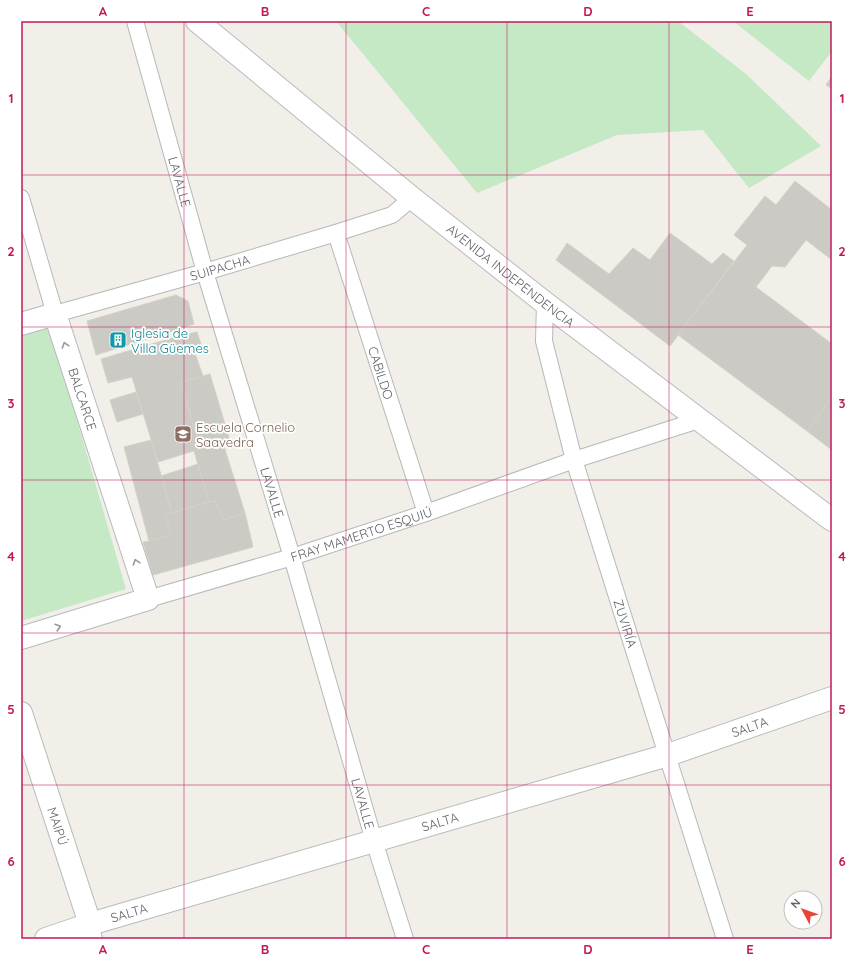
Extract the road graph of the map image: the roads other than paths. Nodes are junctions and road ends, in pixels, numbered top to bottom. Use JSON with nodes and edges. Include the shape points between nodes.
{"nodes":[{"id":1,"x":136,"y":21,"type":"edge"},
{"id":2,"x":149,"y":21,"type":"edge"},
{"id":3,"x":197,"y":21,"type":"edge"},
{"id":4,"x":140,"y":40,"type":"junction"},
{"id":5,"x":21,"y":198,"type":"edge"},
{"id":6,"x":412,"y":198,"type":"junction"},
{"id":7,"x":336,"y":233,"type":"junction"},
{"id":8,"x":205,"y":272,"type":"junction"},
{"id":9,"x":545,"y":303,"type":"junction"},
{"id":10,"x":55,"y":314,"type":"junction"},
{"id":11,"x":21,"y":324,"type":"edge"},
{"id":12,"x":699,"y":420,"type":"junction"},
{"id":13,"x":574,"y":460,"type":"junction"},
{"id":14,"x":426,"y":513,"type":"junction"},
{"id":15,"x":832,"y":520,"type":"edge"},
{"id":16,"x":292,"y":556,"type":"junction"},
{"id":17,"x":148,"y":599,"type":"junction"},
{"id":18,"x":21,"y":638,"type":"edge"},
{"id":19,"x":832,"y":698,"type":"edge"},
{"id":20,"x":21,"y":713,"type":"edge"},
{"id":21,"x":668,"y":755,"type":"junction"},
{"id":22,"x":374,"y":841,"type":"junction"},
{"id":23,"x":92,"y":932,"type":"edge"},
{"id":24,"x":46,"y":939,"type":"edge"},
{"id":25,"x":405,"y":939,"type":"edge"},
{"id":26,"x":725,"y":939,"type":"edge"}],
"edges":[{"from":1,"to":4,"type":"street","name":"LAVALLE"},
{"from":2,"to":4,"type":"street"},
{"from":3,"to":6,"type":"street","name":"AVENIDA INDEPENDENCIA"},
{"from":4,"to":8,"type":"street","name":"LAVALLE"},
{"from":5,"to":10,"type":"street","name":"BALCARCE"},
{"from":6,"to":7,"type":"street","name":"SUIPACHA","via":[[392,214]]},
{"from":6,"to":9,"type":"street","name":"AVENIDA INDEPENDENCIA"},
{"from":7,"to":8,"type":"street","name":"SUIPACHA"},
{"from":7,"to":14,"type":"street","name":"CABILDO"},
{"from":8,"to":10,"type":"street","name":"SUIPACHA"},
{"from":8,"to":16,"type":"street","name":"LAVALLE"},
{"from":9,"to":12,"type":"street","name":"AVENIDA INDEPENDENCIA"},
{"from":9,"to":13,"type":"street","name":"ZUVIRÍA","via":[[544,342]]},
{"from":10,"to":11,"type":"street","name":"SUIPACHA"},
{"from":17,"to":10,"type":"street","name":"BALCARCE","one_way":true},
{"from":12,"to":13,"type":"street","name":"FRAY MAMERTO ESQUIÚ"},
{"from":12,"to":15,"type":"street","name":"AVENIDA INDEPENDENCIA"},
{"from":13,"to":14,"type":"street","name":"FRAY MAMERTO ESQUIÚ"},
{"from":13,"to":21,"type":"street","name":"ZUVIRÍA"},
{"from":14,"to":16,"type":"street","name":"FRAY MAMERTO ESQUIÚ"},
{"from":16,"to":17,"type":"street","name":"FRAY MAMERTO ESQUIÚ"},
{"from":16,"to":22,"type":"street","name":"LAVALLE"},
{"from":18,"to":17,"type":"street","name":"FRAY MAMERTO ESQUIÚ","one_way":true},
{"from":19,"to":21,"type":"street","name":"SALTA"},
{"from":20,"to":23,"type":"street","name":"MAIPÚ"},
{"from":21,"to":22,"type":"street","name":"SALTA"},
{"from":21,"to":26,"type":"street","name":"ZUVIRÍA"},
{"from":22,"to":23,"type":"street","name":"SALTA"},
{"from":22,"to":25,"type":"street","name":"LAVALLE"},
{"from":23,"to":24,"type":"street","name":"SALTA"}]}
